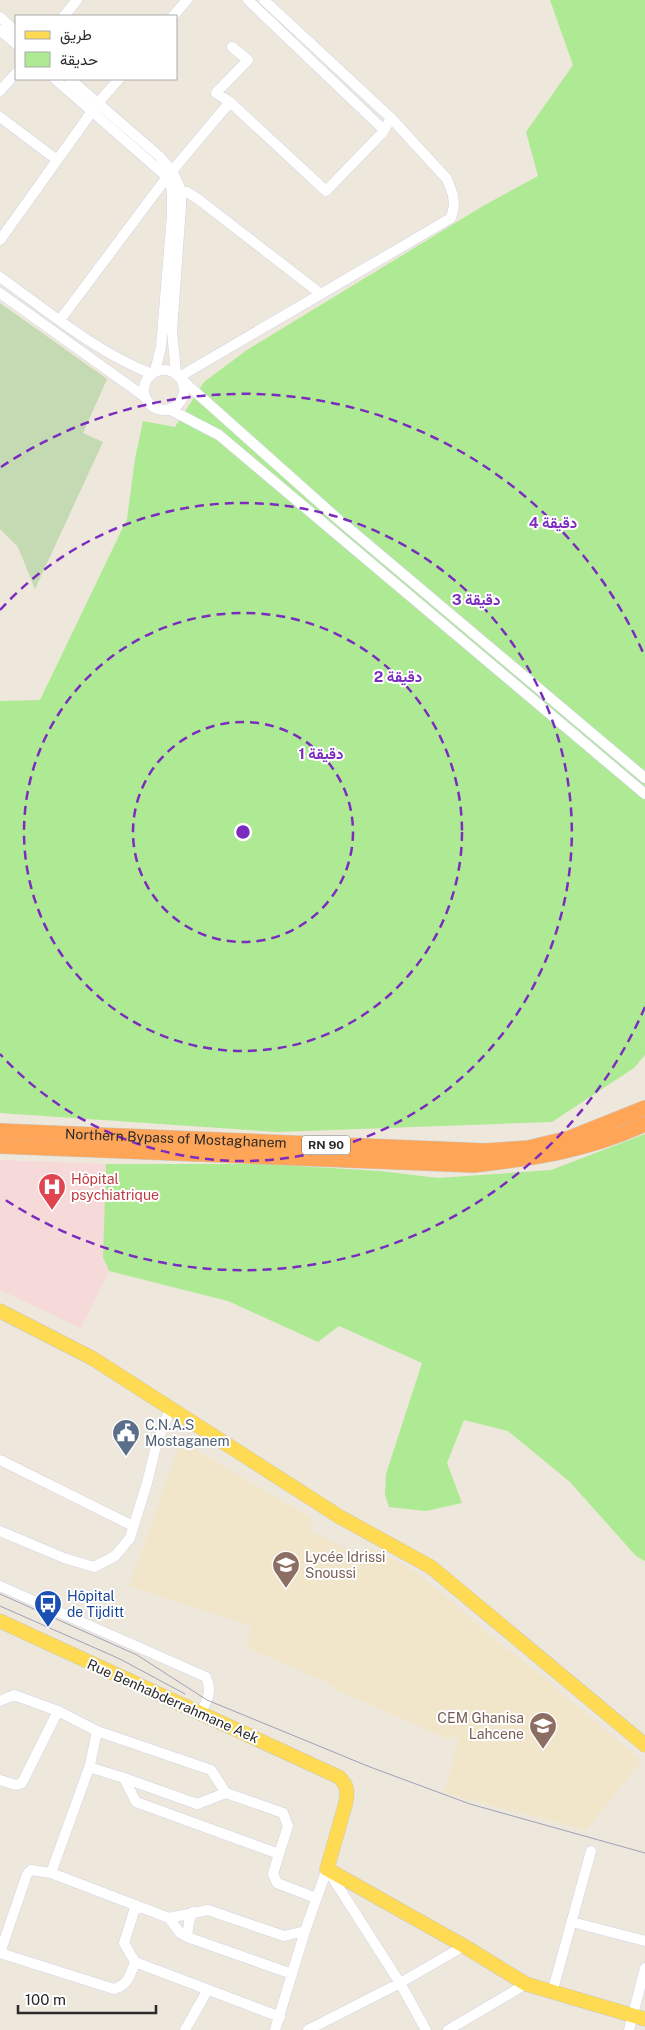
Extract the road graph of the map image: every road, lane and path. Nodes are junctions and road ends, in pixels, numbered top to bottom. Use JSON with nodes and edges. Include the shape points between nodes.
{"nodes":[{"id":1,"x":77,"y":0,"type":"edge"},
{"id":2,"x":187,"y":0,"type":"edge"},
{"id":3,"x":248,"y":0,"type":"edge"},
{"id":4,"x":264,"y":0,"type":"edge"},
{"id":5,"x":65,"y":15,"type":"edge"},
{"id":6,"x":174,"y":15,"type":"edge"},
{"id":7,"x":0,"y":18,"type":"edge"},
{"id":8,"x":0,"y":30,"type":"edge"},
{"id":9,"x":15,"y":31,"type":"edge"},
{"id":10,"x":15,"y":43,"type":"edge"},
{"id":11,"x":232,"y":47,"type":"dead end"},
{"id":12,"x":15,"y":74,"type":"edge"},
{"id":13,"x":56,"y":80,"type":"edge"},
{"id":14,"x":71,"y":80,"type":"edge"},
{"id":15,"x":118,"y":80,"type":"edge"},
{"id":16,"x":0,"y":91,"type":"edge"},
{"id":17,"x":230,"y":102,"type":"junction"},
{"id":18,"x":95,"y":107,"type":"junction"},
{"id":19,"x":0,"y":117,"type":"edge"},
{"id":20,"x":391,"y":118,"type":"junction"},
{"id":21,"x":384,"y":130,"type":"junction"},
{"id":22,"x":57,"y":160,"type":"junction"},
{"id":23,"x":170,"y":174,"type":"junction"},
{"id":24,"x":176,"y":190,"type":"junction"},
{"id":25,"x":0,"y":240,"type":"edge"},
{"id":26,"x":0,"y":277,"type":"edge"},
{"id":27,"x":0,"y":293,"type":"edge"},
{"id":28,"x":321,"y":294,"type":"junction"},
{"id":29,"x":60,"y":320,"type":"junction"},
{"id":30,"x":154,"y":373,"type":"junction"},
{"id":31,"x":179,"y":377,"type":"junction"},
{"id":32,"x":145,"y":397,"type":"junction"},
{"id":33,"x":169,"y":409,"type":"junction"},
{"id":34,"x":645,"y":778,"type":"edge"},
{"id":35,"x":645,"y":794,"type":"edge"},
{"id":36,"x":645,"y":1108,"type":"edge"},
{"id":37,"x":645,"y":1124,"type":"edge"},
{"id":38,"x":0,"y":1131,"type":"edge"},
{"id":39,"x":0,"y":1146,"type":"edge"},
{"id":40,"x":0,"y":1311,"type":"edge"},
{"id":41,"x":170,"y":1410,"type":"junction"},
{"id":42,"x":0,"y":1460,"type":"edge"},
{"id":43,"x":133,"y":1526,"type":"junction"},
{"id":44,"x":0,"y":1530,"type":"edge"},
{"id":45,"x":0,"y":1586,"type":"edge"},
{"id":46,"x":0,"y":1621,"type":"edge"},
{"id":47,"x":0,"y":1701,"type":"edge"},
{"id":48,"x":58,"y":1711,"type":"junction"},
{"id":49,"x":200,"y":1714,"type":"junction"},
{"id":50,"x":97,"y":1731,"type":"junction"},
{"id":51,"x":645,"y":1745,"type":"edge"},
{"id":52,"x":89,"y":1767,"type":"junction"},
{"id":53,"x":124,"y":1778,"type":"junction"},
{"id":54,"x":0,"y":1780,"type":"edge"},
{"id":55,"x":226,"y":1793,"type":"junction"},
{"id":56,"x":591,"y":1851,"type":"dead end"},
{"id":57,"x":279,"y":1854,"type":"junction"},
{"id":58,"x":326,"y":1869,"type":"junction"},
{"id":59,"x":51,"y":1873,"type":"junction"},
{"id":60,"x":316,"y":1898,"type":"junction"},
{"id":61,"x":136,"y":1905,"type":"junction"},
{"id":62,"x":194,"y":1912,"type":"junction"},
{"id":63,"x":169,"y":1918,"type":"junction"},
{"id":64,"x":572,"y":1922,"type":"junction"},
{"id":65,"x":305,"y":1932,"type":"junction"},
{"id":66,"x":187,"y":1937,"type":"junction"},
{"id":67,"x":645,"y":1941,"type":"edge"},
{"id":68,"x":464,"y":1946,"type":"junction"},
{"id":69,"x":0,"y":1953,"type":"edge"},
{"id":70,"x":135,"y":1962,"type":"junction"},
{"id":71,"x":292,"y":1974,"type":"junction"},
{"id":72,"x":644,"y":1974,"type":"edge"},
{"id":73,"x":400,"y":1983,"type":"junction"},
{"id":74,"x":526,"y":1984,"type":"junction"},
{"id":75,"x":207,"y":1990,"type":"junction"},
{"id":76,"x":552,"y":1993,"type":"junction"},
{"id":77,"x":280,"y":2017,"type":"junction"},
{"id":78,"x":639,"y":2018,"type":"edge"},
{"id":79,"x":185,"y":2030,"type":"edge"},
{"id":80,"x":275,"y":2030,"type":"edge"},
{"id":81,"x":308,"y":2030,"type":"edge"},
{"id":82,"x":426,"y":2030,"type":"edge"},
{"id":83,"x":448,"y":2030,"type":"edge"},
{"id":84,"x":629,"y":2030,"type":"edge"}],
"edges":[{"from":1,"to":5,"type":"street"},
{"from":2,"to":6,"type":"street"},
{"from":3,"to":21,"type":"street"},
{"from":4,"to":20,"type":"street"},
{"from":7,"to":9,"type":"street"},
{"from":8,"to":10,"type":"street"},
{"from":11,"to":17,"type":"street","via":[[248,60],[216,93]]},
{"from":12,"to":16,"type":"street"},
{"from":13,"to":18,"type":"street"},
{"from":14,"to":18,"type":"street"},
{"from":15,"to":18,"type":"street"},
{"from":17,"to":21,"type":"street","via":[[326,191]]},
{"from":17,"to":23,"type":"street"},
{"from":18,"to":22,"type":"street"},
{"from":18,"to":23,"type":"street"},
{"from":19,"to":22,"type":"street"},
{"from":20,"to":21,"type":"street"},
{"from":20,"to":28,"type":"street","via":[[447,179],[453,195],[451,218]]},
{"from":22,"to":25,"type":"street"},
{"from":23,"to":24,"type":"street"},
{"from":23,"to":29,"type":"street"},
{"from":24,"to":28,"type":"street","via":[[198,199]]},
{"from":24,"to":30,"type":"street","via":[[161,347]]},
{"from":24,"to":31,"type":"street","via":[[172,331]]},
{"from":26,"to":29,"type":"street"},
{"from":27,"to":32,"type":"street"},
{"from":28,"to":31,"type":"street"},
{"from":29,"to":30,"type":"street","via":[[117,358]]},
{"from":30,"to":31,"type":"street","via":[[166,370]]},
{"from":30,"to":32,"type":"street","via":[[144,384]]},
{"from":31,"to":33,"type":"street","via":[[184,392],[175,407]]},
{"from":31,"to":34,"type":"street","via":[[347,527]]},
{"from":32,"to":33,"type":"street","via":[[158,409]]},
{"from":33,"to":35,"type":"street","via":[[219,435]]},
{"from":36,"to":38,"type":"highway","name":"Northern Bypass of Mostaghanem","number":"RN 90","via":[[570,1138],[528,1148],[486,1151]]},
{"from":37,"to":39,"type":"highway","name":"Northern Bypass of Mostaghanem","number":"RN 90","via":[[615,1138],[570,1151],[474,1165]]},
{"from":40,"to":41,"type":"main road","via":[[92,1358]]},
{"from":41,"to":43,"type":"street"},
{"from":41,"to":51,"type":"main road","via":[[346,1521],[431,1567]]},
{"from":42,"to":43,"type":"street"},
{"from":43,"to":44,"type":"street","via":[[130,1538],[115,1556],[94,1567],[64,1558]]},
{"from":45,"to":49,"type":"street","via":[[206,1677],[210,1692]]},
{"from":46,"to":49,"type":"main road","name":"Rue Benhabderrahmane Aek"},
{"from":47,"to":48,"type":"street","via":[[14,1695]]},
{"from":48,"to":50,"type":"street"},
{"from":48,"to":54,"type":"street","via":[[22,1783],[16,1785]]},
{"from":49,"to":58,"type":"main road","name":"Rue Benhabderrahmane Aek","via":[[332,1772],[345,1783],[348,1790],[346,1802]]},
{"from":50,"to":52,"type":"street"},
{"from":50,"to":55,"type":"street","via":[[211,1770]]},
{"from":52,"to":53,"type":"street"},
{"from":52,"to":59,"type":"street"},
{"from":53,"to":55,"type":"street","via":[[197,1804]]},
{"from":53,"to":57,"type":"street","via":[[136,1802]]},
{"from":55,"to":57,"type":"street","via":[[283,1813],[288,1826]]},
{"from":56,"to":64,"type":"street"},
{"from":57,"to":60,"type":"street","via":[[273,1874],[277,1883]]},
{"from":58,"to":60,"type":"street"},
{"from":58,"to":68,"type":"main road"},
{"from":58,"to":73,"type":"street"},
{"from":59,"to":61,"type":"street"},
{"from":59,"to":69,"type":"street","via":[[31,1870],[27,1874]]},
{"from":60,"to":65,"type":"street"},
{"from":61,"to":63,"type":"street"},
{"from":61,"to":70,"type":"street","via":[[124,1943]]},
{"from":62,"to":63,"type":"street"},
{"from":62,"to":65,"type":"street","via":[[208,1910],[284,1936]]},
{"from":62,"to":66,"type":"street"},
{"from":63,"to":66,"type":"street"},
{"from":64,"to":67,"type":"street"},
{"from":64,"to":76,"type":"street"},
{"from":65,"to":71,"type":"street"},
{"from":66,"to":71,"type":"street"},
{"from":68,"to":73,"type":"street"},
{"from":68,"to":74,"type":"main road"},
{"from":69,"to":70,"type":"street","via":[[114,1989],[128,1981]]},
{"from":70,"to":75,"type":"street"},
{"from":71,"to":77,"type":"street"},
{"from":72,"to":78,"type":"street"},
{"from":73,"to":81,"type":"street"},
{"from":73,"to":82,"type":"street"},
{"from":74,"to":76,"type":"main road"},
{"from":74,"to":83,"type":"street"},
{"from":75,"to":77,"type":"street"},
{"from":75,"to":79,"type":"street"},
{"from":76,"to":78,"type":"main road"},
{"from":77,"to":80,"type":"street"},
{"from":78,"to":84,"type":"street"}]}
